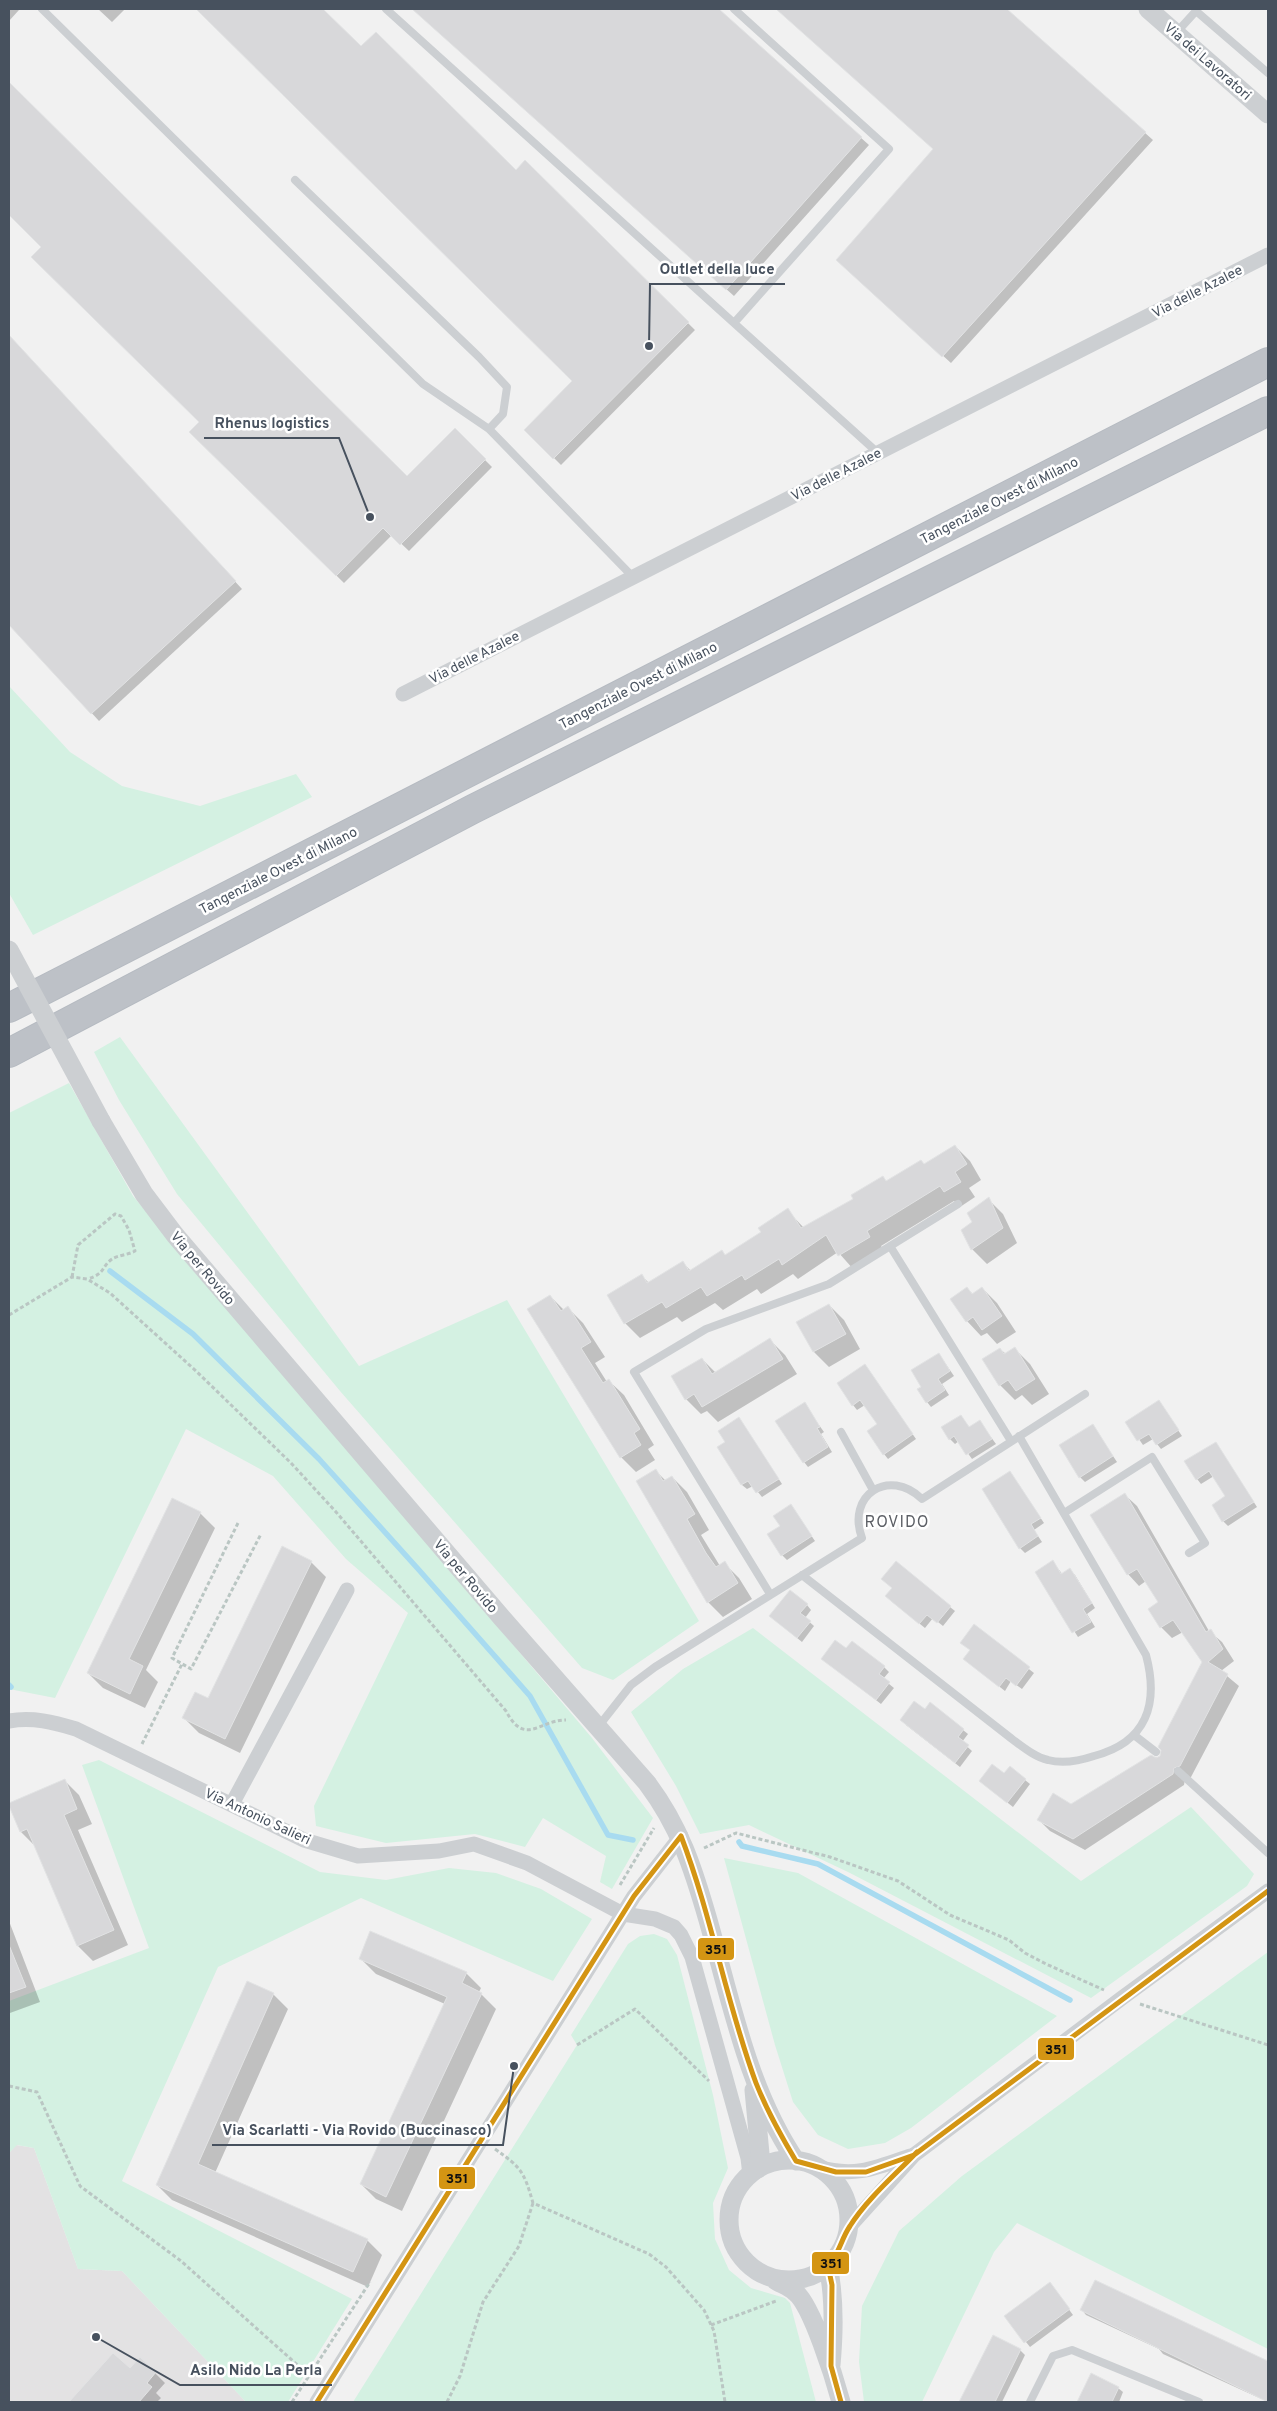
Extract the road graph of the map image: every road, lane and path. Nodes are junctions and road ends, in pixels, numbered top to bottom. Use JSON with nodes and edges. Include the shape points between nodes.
{"nodes":[{"id":1,"x":42,"y":9,"type":"edge"},
{"id":2,"x":386,"y":9,"type":"edge"},
{"id":3,"x":734,"y":9,"type":"edge"},
{"id":4,"x":1148,"y":9,"type":"edge"},
{"id":5,"x":1176,"y":33,"type":"junction"},
{"id":6,"x":1268,"y":73,"type":"edge"},
{"id":7,"x":1268,"y":114,"type":"edge"},
{"id":8,"x":295,"y":180,"type":"dead end"},
{"id":9,"x":1268,"y":255,"type":"edge"},
{"id":10,"x":734,"y":323,"type":"junction"},
{"id":11,"x":1268,"y":362,"type":"edge"},
{"id":12,"x":1268,"y":411,"type":"edge"},
{"id":13,"x":489,"y":429,"type":"junction"},
{"id":14,"x":878,"y":453,"type":"junction"},
{"id":15,"x":634,"y":577,"type":"junction"},
{"id":16,"x":403,"y":694,"type":"dead end"},
{"id":17,"x":9,"y":950,"type":"edge"},
{"id":18,"x":9,"y":1008,"type":"edge"},
{"id":19,"x":9,"y":1053,"type":"edge"},
{"id":20,"x":958,"y":1204,"type":"dead end"},
{"id":21,"x":890,"y":1246,"type":"junction"},
{"id":22,"x":72,"y":1277,"type":"junction"},
{"id":23,"x":87,"y":1279,"type":"junction"},
{"id":24,"x":9,"y":1315,"type":"edge"},
{"id":25,"x":1085,"y":1394,"type":"dead end"},
{"id":26,"x":841,"y":1432,"type":"dead end"},
{"id":27,"x":1019,"y":1436,"type":"junction"},
{"id":28,"x":1011,"y":1442,"type":"junction"},
{"id":29,"x":873,"y":1490,"type":"junction"},
{"id":30,"x":1064,"y":1512,"type":"junction"},
{"id":31,"x":238,"y":1523,"type":"dead end"},
{"id":32,"x":261,"y":1534,"type":"dead end"},
{"id":33,"x":1189,"y":1553,"type":"dead end"},
{"id":34,"x":802,"y":1575,"type":"junction"},
{"id":35,"x":347,"y":1590,"type":"dead end"},
{"id":36,"x":770,"y":1594,"type":"junction"},
{"id":37,"x":182,"y":1664,"type":"junction"},
{"id":38,"x":9,"y":1720,"type":"edge"},
{"id":39,"x":557,"y":1720,"type":"dead end"},
{"id":40,"x":598,"y":1726,"type":"junction"},
{"id":41,"x":1134,"y":1735,"type":"junction"},
{"id":42,"x":1156,"y":1752,"type":"dead end"},
{"id":43,"x":135,"y":1758,"type":"junction"},
{"id":44,"x":1178,"y":1771,"type":"dead end"},
{"id":45,"x":232,"y":1804,"type":"junction"},
{"id":46,"x":680,"y":1836,"type":"junction"},
{"id":47,"x":1268,"y":1853,"type":"edge"},
{"id":48,"x":688,"y":1854,"type":"junction"},
{"id":49,"x":1268,"y":1891,"type":"edge"},
{"id":50,"x":623,"y":1914,"type":"junction"},
{"id":51,"x":1122,"y":1998,"type":"junction"},
{"id":52,"x":577,"y":2045,"type":"dead end"},
{"id":53,"x":1268,"y":2045,"type":"edge"},
{"id":54,"x":752,"y":2072,"type":"junction"},
{"id":55,"x":708,"y":2080,"type":"dead end"},
{"id":56,"x":9,"y":2086,"type":"edge"},
{"id":57,"x":482,"y":2139,"type":"junction"},
{"id":58,"x":914,"y":2154,"type":"junction"},
{"id":59,"x":796,"y":2161,"type":"junction"},
{"id":60,"x":818,"y":2167,"type":"junction"},
{"id":61,"x":754,"y":2172,"type":"junction"},
{"id":62,"x":533,"y":2203,"type":"junction"},
{"id":63,"x":849,"y":2227,"type":"junction"},
{"id":64,"x":828,"y":2266,"type":"junction"},
{"id":65,"x":767,"y":2276,"type":"junction"},
{"id":66,"x":785,"y":2298,"type":"dead end"},
{"id":67,"x":711,"y":2324,"type":"junction"},
{"id":68,"x":831,"y":2366,"type":"junction"},
{"id":69,"x":321,"y":2396,"type":"edge"},
{"id":70,"x":446,"y":2402,"type":"edge"},
{"id":71,"x":725,"y":2402,"type":"edge"},
{"id":72,"x":841,"y":2402,"type":"edge"},
{"id":73,"x":1030,"y":2402,"type":"edge"},
{"id":74,"x":1199,"y":2402,"type":"edge"}],
"edges":[{"from":1,"to":13,"type":"lane","via":[[423,384]]},
{"from":2,"to":10,"type":"lane"},
{"from":3,"to":10,"type":"lane","via":[[889,149]]},
{"from":4,"to":5,"type":"street","name":"Via dei Lavoratori"},
{"from":5,"to":6,"type":"lane","via":[[1196,11]]},
{"from":5,"to":7,"type":"street","name":"Via dei Lavoratori"},
{"from":8,"to":13,"type":"lane","via":[[507,387],[503,414]]},
{"from":9,"to":14,"type":"street","name":"Via delle Azalee"},
{"from":10,"to":14,"type":"lane"},
{"from":11,"to":18,"type":"highway","name":"Tangenziale Ovest di Milano"},
{"from":12,"to":19,"type":"highway","via":[[473,809]]},
{"from":13,"to":15,"type":"lane"},
{"from":14,"to":15,"type":"street","name":"Via delle Azalee"},
{"from":15,"to":16,"type":"street","name":"Via delle Azalee"},
{"from":17,"to":40,"type":"street","name":"Via per Rovido","bridge":true,"via":[[100,1121],[144,1194],[175,1235]]},
{"from":20,"to":21,"type":"lane"},
{"from":21,"to":28,"type":"lane"},
{"from":21,"to":36,"type":"lane","via":[[829,1284],[706,1329],[634,1372]]},
{"from":22,"to":23,"type":"path"},
{"from":22,"to":23,"type":"path","via":[[78,1245],[115,1214],[121,1216],[129,1230],[134,1251],[112,1259],[100,1274]]},
{"from":22,"to":24,"type":"path"},
{"from":23,"to":39,"type":"path","via":[[110,1293],[260,1432],[336,1512],[512,1722],[520,1729],[537,1730]]},
{"from":25,"to":27,"type":"lane"},
{"from":26,"to":29,"type":"lane"},
{"from":27,"to":28,"type":"lane"},
{"from":27,"to":30,"type":"lane"},
{"from":28,"to":29,"type":"lane","via":[[922,1499],[902,1485],[885,1485]]},
{"from":29,"to":34,"type":"lane","via":[[859,1509],[858,1527],[862,1538]]},
{"from":30,"to":33,"type":"lane","via":[[1152,1457],[1205,1543]]},
{"from":30,"to":41,"type":"lane","via":[[1146,1655],[1152,1688],[1149,1707]]},
{"from":31,"to":37,"type":"path","via":[[172,1658]]},
{"from":32,"to":37,"type":"path","via":[[191,1669]]},
{"from":34,"to":36,"type":"lane"},
{"from":34,"to":41,"type":"lane","via":[[1036,1755],[1062,1762],[1078,1760],[1114,1749]]},
{"from":35,"to":45,"type":"street"},
{"from":36,"to":40,"type":"lane","via":[[649,1671],[626,1690]]},
{"from":37,"to":43,"type":"path"},
{"from":38,"to":43,"type":"street","name":"Via Antonio Salieri","via":[[49,1721],[76,1729]]},
{"from":40,"to":46,"type":"street","name":"Via per Rovido","via":[[666,1808]]},
{"from":41,"to":42,"type":"lane"},
{"from":43,"to":45,"type":"street","name":"Via Antonio Salieri"},
{"from":44,"to":47,"type":"lane"},
{"from":45,"to":50,"type":"street","name":"Via Antonio Salieri","via":[[304,1840],[358,1856],[439,1851],[474,1844],[528,1863]]},
{"from":46,"to":48,"type":"street","name":"Via per Rovido"},
{"from":46,"to":50,"type":"street"},
{"from":48,"to":51,"type":"path","via":[[736,1833],[830,1857],[898,1881],[950,1914],[1009,1940],[1046,1964]]},
{"from":48,"to":54,"type":"street","name":"Via per Rovido"},
{"from":49,"to":51,"type":"street"},
{"from":50,"to":57,"type":"street"},
{"from":50,"to":61,"type":"street","via":[[663,1922],[674,1927],[685,1942]]},
{"from":51,"to":53,"type":"path"},
{"from":51,"to":58,"type":"street"},
{"from":52,"to":55,"type":"path","via":[[634,2009]]},
{"from":54,"to":59,"type":"street","name":"Via per Rovido","via":[[775,2125]]},
{"from":54,"to":61,"type":"street","name":"Via per Rovido","via":[[760,2154]]},
{"from":56,"to":69,"type":"path","via":[[37,2092],[80,2186],[181,2261]]},
{"from":57,"to":62,"type":"path","via":[[517,2164]]},
{"from":57,"to":69,"type":"street"},
{"from":58,"to":60,"type":"street","via":[[866,2172],[836,2172]]},
{"from":58,"to":63,"type":"street"},
{"from":59,"to":60,"type":"street"},
{"from":59,"to":61,"type":"street","via":[[777,2162]]},
{"from":60,"to":63,"type":"street","via":[[843,2192],[849,2209]]},
{"from":61,"to":65,"type":"street","via":[[735,2196],[730,2211],[730,2227],[742,2257]]},
{"from":62,"to":67,"type":"path","via":[[649,2254],[666,2267],[704,2310]]},
{"from":62,"to":70,"type":"path","via":[[519,2246],[483,2302],[460,2376]]},
{"from":63,"to":64,"type":"street","via":[[838,2255]]},
{"from":64,"to":65,"type":"street","via":[[799,2280]]},
{"from":64,"to":68,"type":"street","via":[[832,2293]]},
{"from":65,"to":68,"type":"street","via":[[795,2291],[801,2299]]},
{"from":66,"to":67,"type":"path"},
{"from":67,"to":71,"type":"path"},
{"from":68,"to":72,"type":"street"},
{"from":73,"to":74,"type":"lane","via":[[1053,2356],[1072,2350]]}]}
